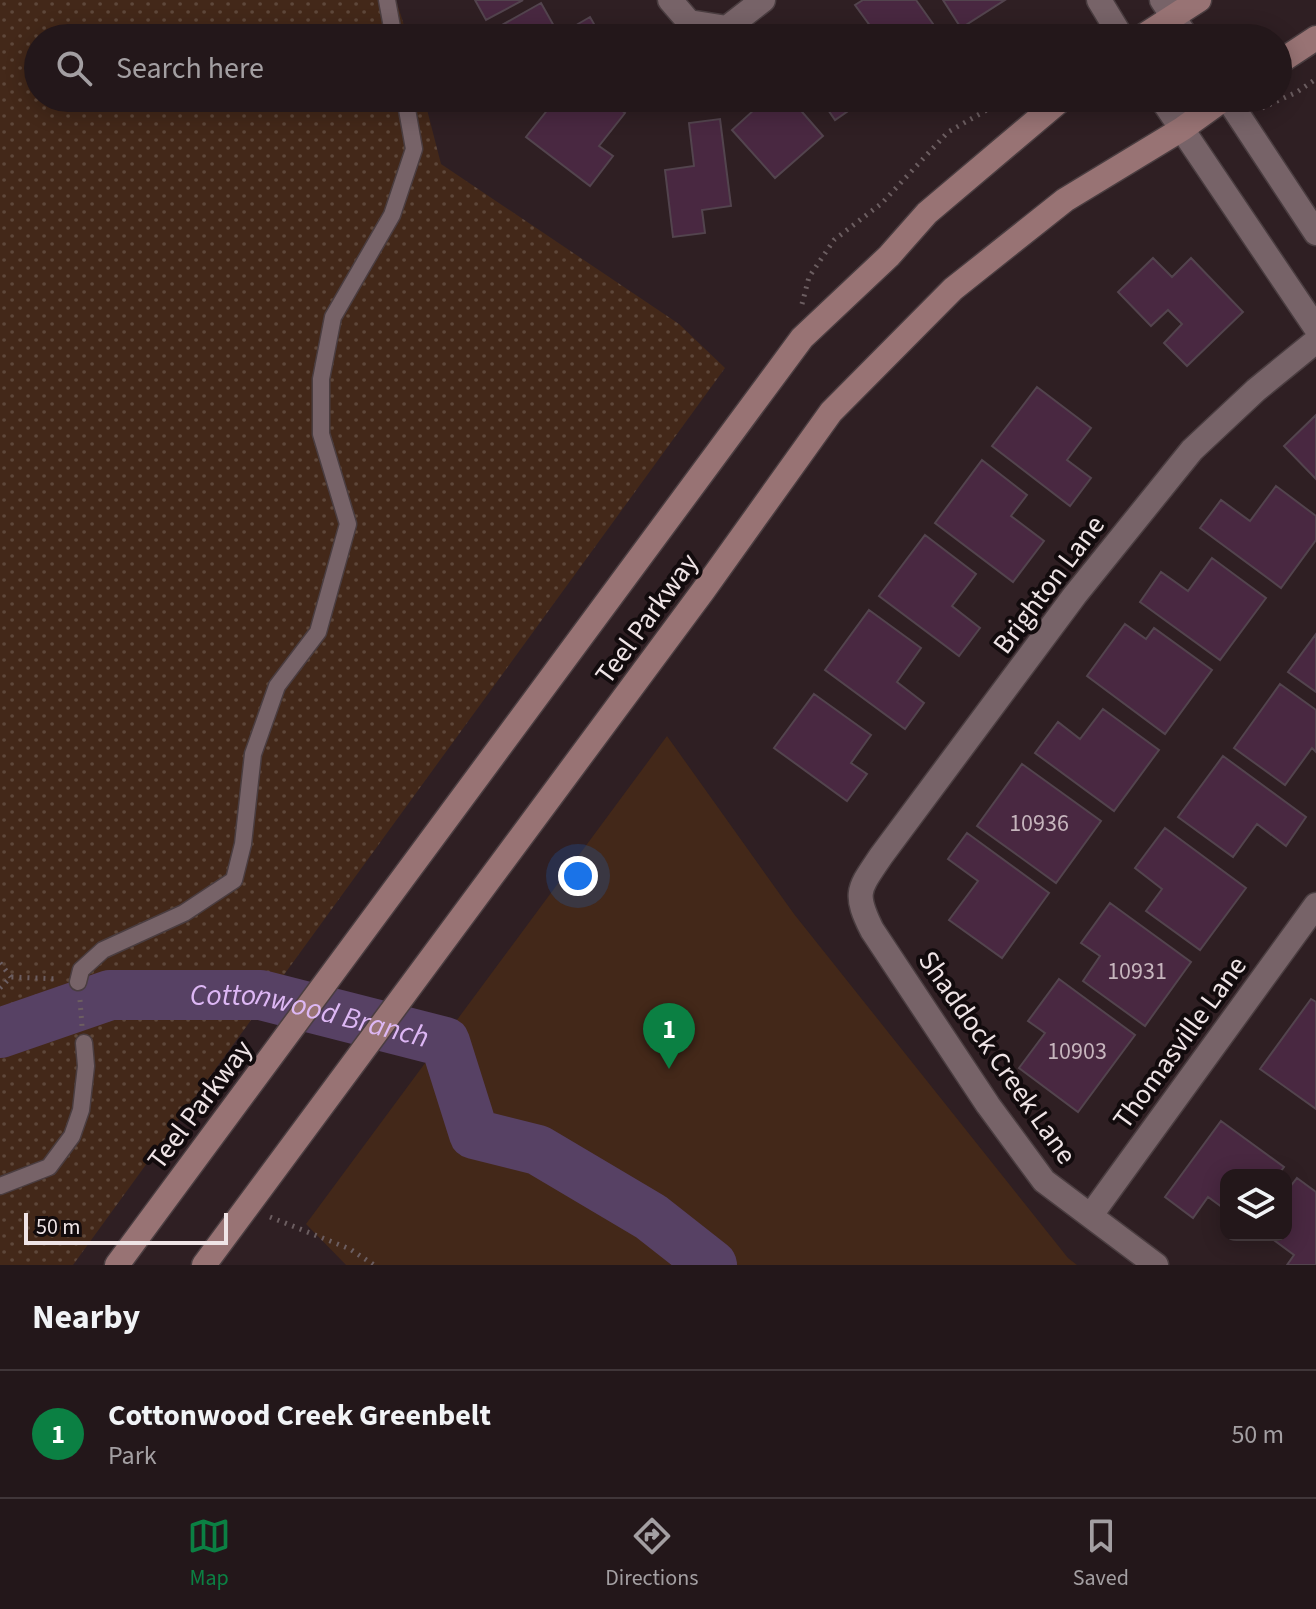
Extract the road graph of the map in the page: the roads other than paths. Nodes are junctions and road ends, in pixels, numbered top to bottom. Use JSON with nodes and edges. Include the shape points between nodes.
{"nodes":[{"id":1,"x":387,"y":0,"type":"edge"},
{"id":2,"x":670,"y":0,"type":"edge"},
{"id":3,"x":763,"y":0,"type":"edge"},
{"id":4,"x":1099,"y":0,"type":"edge"},
{"id":5,"x":1199,"y":0,"type":"edge"},
{"id":6,"x":1167,"y":8,"type":"edge"},
{"id":7,"x":391,"y":24,"type":"edge"},
{"id":8,"x":702,"y":24,"type":"edge"},
{"id":9,"x":732,"y":24,"type":"edge"},
{"id":10,"x":1114,"y":24,"type":"edge"},
{"id":11,"x":1153,"y":24,"type":"edge"},
{"id":12,"x":1316,"y":38,"type":"edge"},
{"id":13,"x":1292,"y":54,"type":"edge"},
{"id":14,"x":407,"y":112,"type":"edge"},
{"id":15,"x":1046,"y":112,"type":"edge"},
{"id":16,"x":1170,"y":112,"type":"edge"},
{"id":17,"x":1206,"y":112,"type":"edge"},
{"id":18,"x":1235,"y":112,"type":"edge"},
{"id":19,"x":1182,"y":129,"type":"junction"},
{"id":20,"x":1316,"y":233,"type":"edge"},
{"id":21,"x":1316,"y":328,"type":"edge"},
{"id":22,"x":1316,"y":341,"type":"edge"},
{"id":23,"x":860,"y":891,"type":"joint"},
{"id":24,"x":1313,"y":916,"type":"edge"},
{"id":25,"x":78,"y":982,"type":"road end"},
{"id":26,"x":84,"y":1043,"type":"road end"},
{"id":27,"x":0,"y":1186,"type":"edge"},
{"id":28,"x":1091,"y":1215,"type":"junction"},
{"id":29,"x":117,"y":1265,"type":"edge"},
{"id":30,"x":204,"y":1265,"type":"edge"},
{"id":31,"x":1156,"y":1265,"type":"edge"}],
"edges":[{"from":1,"to":7,"type":"lane"},
{"from":2,"to":8,"type":"street","via":[[689,22]]},
{"from":3,"to":9,"type":"street"},
{"from":4,"to":10,"type":"street"},
{"from":5,"to":6,"type":"main road"},
{"from":6,"to":11,"type":"main road"},
{"from":12,"to":13,"type":"main road"},
{"from":14,"to":25,"type":"lane","via":[[414,149],[392,215],[333,317],[321,379],[321,434],[348,524],[318,632],[277,686],[253,754],[234,880],[184,913],[103,950],[81,970]]},
{"from":15,"to":29,"type":"main road","name":"Teel Parkway","via":[[927,213],[802,338]]},
{"from":16,"to":19,"type":"street"},
{"from":17,"to":19,"type":"main road","name":"Teel Parkway"},
{"from":18,"to":20,"type":"street"},
{"from":19,"to":21,"type":"street"},
{"from":19,"to":30,"type":"main road","name":"Teel Parkway","via":[[1065,200],[966,279],[831,412]]},
{"from":22,"to":23,"type":"street","name":"Brighton Lane","via":[[1182,461],[1057,620]]},
{"from":23,"to":28,"type":"street","name":"Shaddock Creek Lane","via":[[860,905],[872,930],[988,1105],[1044,1181]]},
{"from":24,"to":28,"type":"street","name":"Thomasville Lane"},
{"from":26,"to":27,"type":"lane","via":[[81,1110],[72,1136],[49,1167]]},
{"from":28,"to":31,"type":"street","name":"Shaddock Creek Lane"}]}
